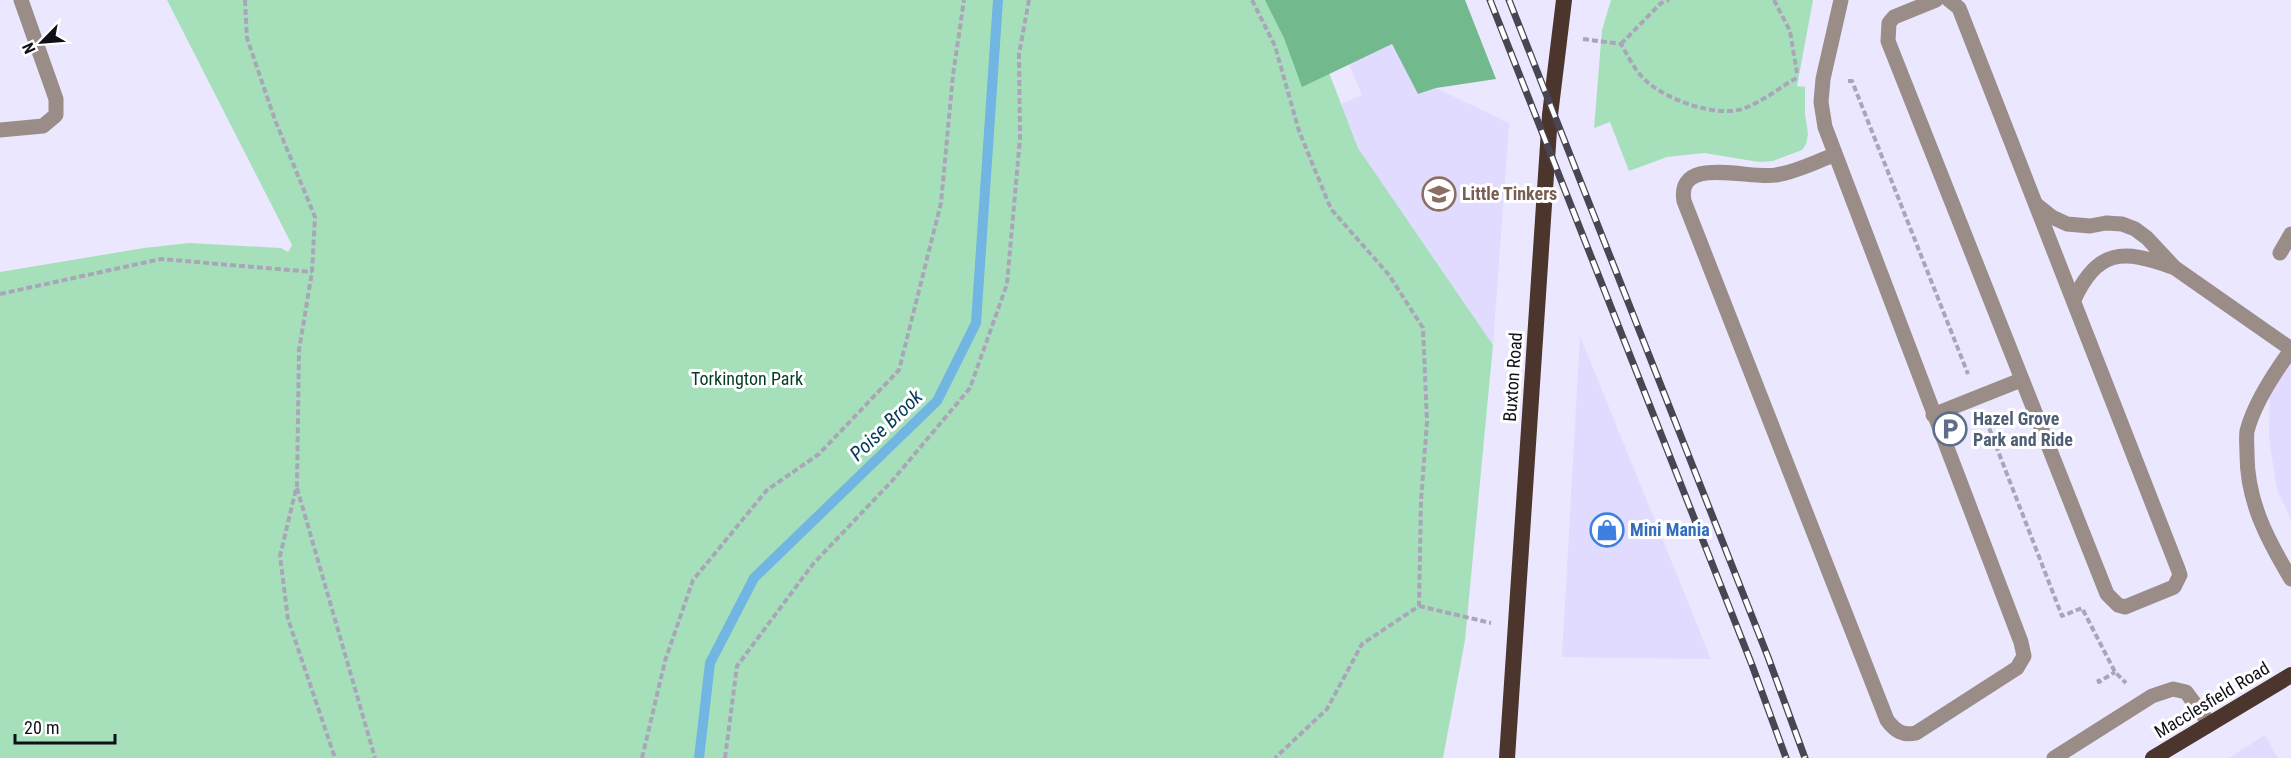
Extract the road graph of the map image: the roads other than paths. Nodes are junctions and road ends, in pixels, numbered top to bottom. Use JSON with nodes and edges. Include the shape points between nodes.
{"nodes":[{"id":1,"x":21,"y":0,"type":"edge"},
{"id":2,"x":1564,"y":0,"type":"edge"},
{"id":3,"x":1841,"y":0,"type":"edge"},
{"id":4,"x":1936,"y":0,"type":"edge"},
{"id":5,"x":1948,"y":0,"type":"edge"},
{"id":6,"x":0,"y":130,"type":"edge"},
{"id":7,"x":1834,"y":155,"type":"junction"},
{"id":8,"x":2037,"y":204,"type":"junction"},
{"id":9,"x":2291,"y":234,"type":"edge"},
{"id":10,"x":2280,"y":253,"type":"dead end"},
{"id":11,"x":2175,"y":268,"type":"junction"},
{"id":12,"x":2074,"y":300,"type":"junction"},
{"id":13,"x":2291,"y":349,"type":"edge"},
{"id":14,"x":2022,"y":380,"type":"junction"},
{"id":15,"x":1933,"y":415,"type":"junction"},
{"id":16,"x":2291,"y":579,"type":"edge"},
{"id":17,"x":2291,"y":675,"type":"edge"},
{"id":18,"x":2210,"y":723,"type":"junction"},
{"id":19,"x":1507,"y":758,"type":"edge"},
{"id":20,"x":2054,"y":758,"type":"edge"},
{"id":21,"x":2153,"y":758,"type":"edge"}],
"edges":[{"from":1,"to":6,"type":"street","via":[[51,81],[56,115],[43,126]]},
{"from":2,"to":19,"type":"highway","name":"Buxton Road","via":[[1550,114]]},
{"from":3,"to":7,"type":"street","via":[[1821,102]]},
{"from":4,"to":14,"type":"street","via":[[1894,17],[1887,41]]},
{"from":5,"to":8,"type":"street","via":[[1959,8]]},
{"from":7,"to":15,"type":"street"},
{"from":7,"to":15,"type":"street","via":[[1762,177],[1705,172],[1693,176],[1682,191],[1887,720],[1908,735],[2017,668],[2024,656]]},
{"from":8,"to":11,"type":"street","via":[[2067,224],[2122,224],[2135,229]]},
{"from":8,"to":12,"type":"street"},
{"from":9,"to":10,"type":"street"},
{"from":11,"to":12,"type":"street","via":[[2150,259],[2111,257],[2083,280]]},
{"from":11,"to":13,"type":"street"},
{"from":12,"to":14,"type":"street","via":[[2178,569],[2180,575],[2174,587],[2125,606],[2110,600]]},
{"from":13,"to":16,"type":"street","via":[[2270,380],[2247,432],[2247,464],[2255,509]]},
{"from":14,"to":15,"type":"street"},
{"from":17,"to":18,"type":"highway","name":"Macclesfield Road"},
{"from":18,"to":20,"type":"street","via":[[2186,692],[2173,689],[2152,696]]},
{"from":18,"to":21,"type":"highway","name":"Macclesfield Road"}]}
